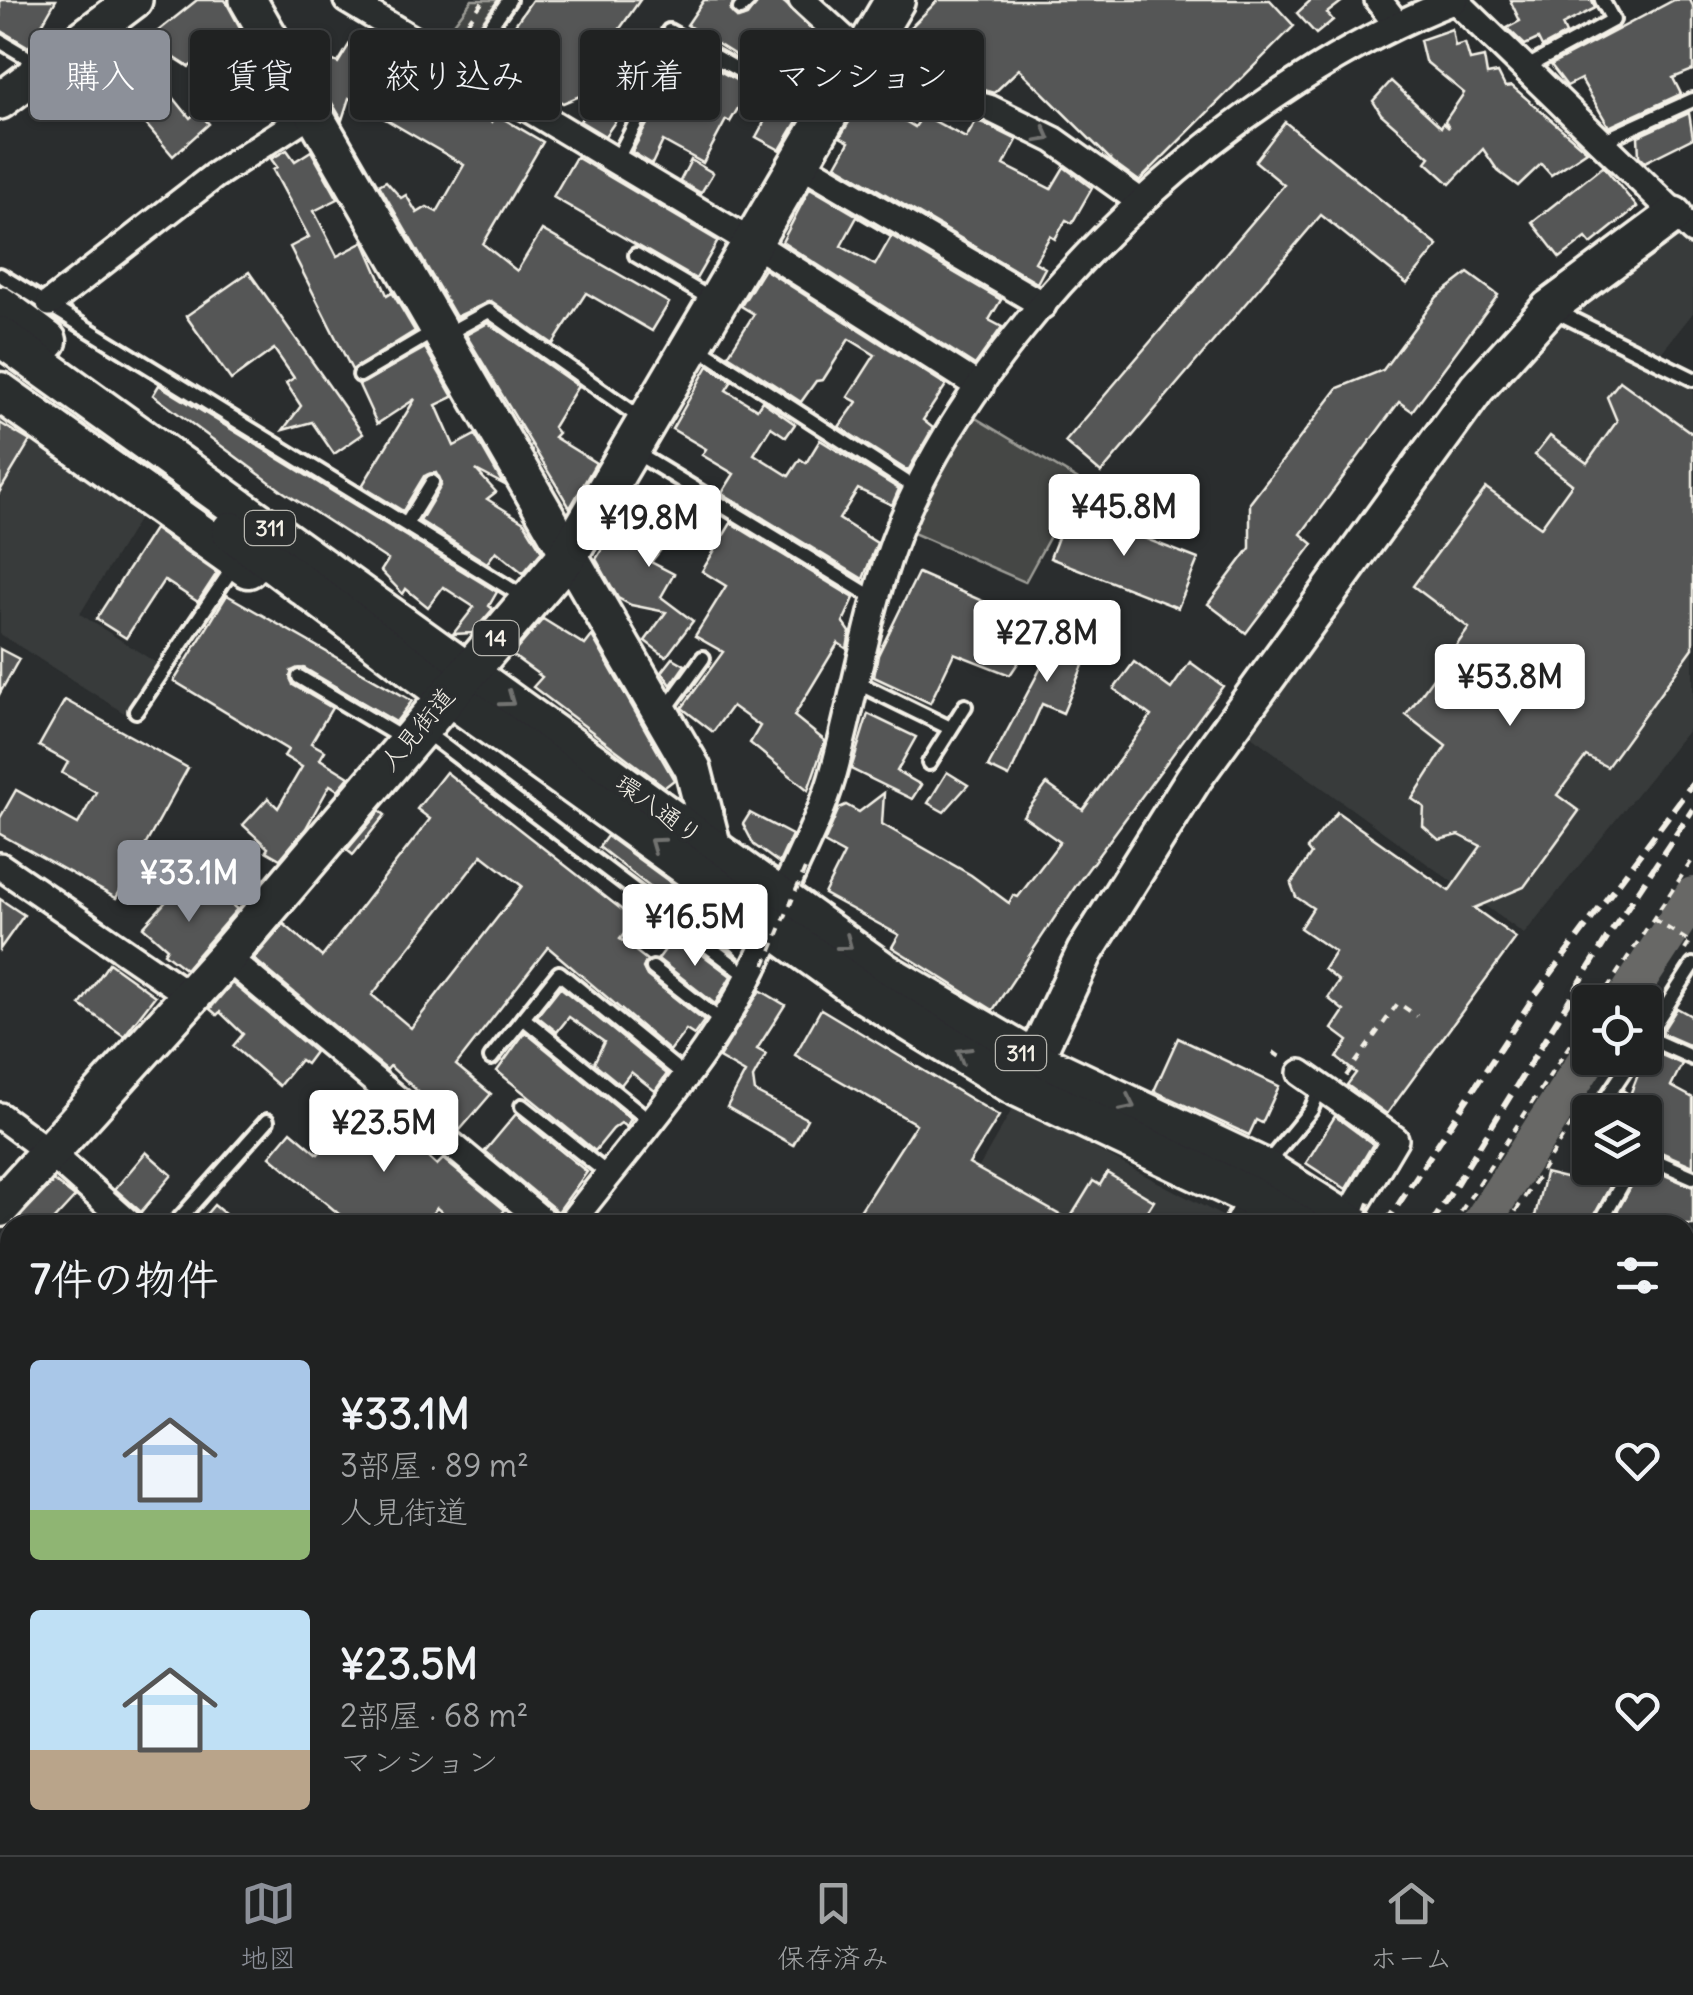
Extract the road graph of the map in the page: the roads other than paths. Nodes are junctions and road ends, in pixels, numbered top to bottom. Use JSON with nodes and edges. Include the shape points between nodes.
{"nodes":[{"id":1,"x":134,"y":0,"type":"edge"},
{"id":2,"x":248,"y":0,"type":"edge"},
{"id":3,"x":346,"y":0,"type":"edge"},
{"id":4,"x":509,"y":0,"type":"edge"},
{"id":5,"x":802,"y":0,"type":"edge"},
{"id":6,"x":895,"y":0,"type":"edge"},
{"id":7,"x":1378,"y":0,"type":"edge"},
{"id":8,"x":1455,"y":0,"type":"edge"},
{"id":9,"x":1602,"y":0,"type":"edge"},
{"id":10,"x":1396,"y":23,"type":"junction"},
{"id":11,"x":94,"y":30,"type":"edge"},
{"id":12,"x":266,"y":30,"type":"edge"},
{"id":13,"x":396,"y":30,"type":"edge"},
{"id":14,"x":488,"y":30,"type":"edge"},
{"id":15,"x":832,"y":30,"type":"edge"},
{"id":16,"x":877,"y":30,"type":"edge"},
{"id":17,"x":0,"y":41,"type":"edge"},
{"id":18,"x":30,"y":59,"type":"edge"},
{"id":19,"x":1524,"y":68,"type":"junction"},
{"id":20,"x":30,"y":78,"type":"edge"},
{"id":21,"x":0,"y":100,"type":"edge"},
{"id":22,"x":1693,"y":100,"type":"edge"},
{"id":23,"x":984,"y":106,"type":"edge"},
{"id":24,"x":300,"y":120,"type":"edge"},
{"id":25,"x":319,"y":120,"type":"edge"},
{"id":26,"x":543,"y":120,"type":"edge"},
{"id":27,"x":637,"y":120,"type":"edge"},
{"id":28,"x":825,"y":120,"type":"edge"},
{"id":29,"x":1600,"y":142,"type":"junction"},
{"id":30,"x":800,"y":163,"type":"junction"},
{"id":31,"x":615,"y":164,"type":"junction"},
{"id":32,"x":1141,"y":202,"type":"junction"},
{"id":33,"x":1684,"y":223,"type":"edge"},
{"id":34,"x":753,"y":243,"type":"junction"},
{"id":35,"x":636,"y":254,"type":"dead end"},
{"id":36,"x":0,"y":274,"type":"edge"},
{"id":37,"x":50,"y":303,"type":"junction"},
{"id":38,"x":718,"y":304,"type":"junction"},
{"id":39,"x":1043,"y":305,"type":"junction"},
{"id":40,"x":0,"y":306,"type":"edge"},
{"id":41,"x":1549,"y":308,"type":"junction"},
{"id":42,"x":442,"y":332,"type":"junction"},
{"id":43,"x":0,"y":336,"type":"edge"},
{"id":44,"x":694,"y":345,"type":"junction"},
{"id":45,"x":0,"y":362,"type":"edge"},
{"id":46,"x":360,"y":374,"type":"dead end"},
{"id":47,"x":1693,"y":380,"type":"edge"},
{"id":48,"x":980,"y":387,"type":"junction"},
{"id":49,"x":0,"y":392,"type":"edge"},
{"id":50,"x":641,"y":438,"type":"junction"},
{"id":51,"x":432,"y":482,"type":"dead end"},
{"id":52,"x":916,"y":489,"type":"junction"},
{"id":53,"x":407,"y":523,"type":"junction"},
{"id":54,"x":568,"y":555,"type":"junction"},
{"id":55,"x":237,"y":560,"type":"junction"},
{"id":56,"x":874,"y":598,"type":"junction"},
{"id":57,"x":530,"y":600,"type":"junction"},
{"id":58,"x":392,"y":634,"type":"junction"},
{"id":59,"x":703,"y":658,"type":"dead end"},
{"id":60,"x":299,"y":676,"type":"dead end"},
{"id":61,"x":457,"y":682,"type":"junction"},
{"id":62,"x":856,"y":682,"type":"junction"},
{"id":63,"x":965,"y":706,"type":"dead end"},
{"id":64,"x":136,"y":711,"type":"dead end"},
{"id":65,"x":661,"y":715,"type":"junction"},
{"id":66,"x":950,"y":728,"type":"junction"},
{"id":67,"x":413,"y":734,"type":"junction"},
{"id":68,"x":928,"y":763,"type":"dead end"},
{"id":69,"x":710,"y":846,"type":"junction"},
{"id":70,"x":0,"y":866,"type":"edge"},
{"id":71,"x":772,"y":915,"type":"junction"},
{"id":72,"x":226,"y":957,"type":"junction"},
{"id":73,"x":1693,"y":965,"type":"edge"},
{"id":74,"x":653,"y":968,"type":"dead end"},
{"id":75,"x":757,"y":971,"type":"junction"},
{"id":76,"x":190,"y":996,"type":"junction"},
{"id":77,"x":1662,"y":1013,"type":"edge"},
{"id":78,"x":523,"y":1018,"type":"junction"},
{"id":79,"x":722,"y":1021,"type":"junction"},
{"id":80,"x":1662,"y":1045,"type":"edge"},
{"id":81,"x":491,"y":1058,"type":"dead end"},
{"id":82,"x":1693,"y":1058,"type":"edge"},
{"id":83,"x":1034,"y":1060,"type":"junction"},
{"id":84,"x":684,"y":1076,"type":"junction"},
{"id":85,"x":1311,"y":1080,"type":"joint"},
{"id":86,"x":522,"y":1106,"type":"dead end"},
{"id":87,"x":0,"y":1116,"type":"edge"},
{"id":88,"x":267,"y":1120,"type":"dead end"},
{"id":89,"x":650,"y":1120,"type":"junction"},
{"id":90,"x":50,"y":1152,"type":"junction"},
{"id":91,"x":1662,"y":1163,"type":"edge"},
{"id":92,"x":608,"y":1174,"type":"junction"},
{"id":93,"x":1693,"y":1177,"type":"edge"},
{"id":94,"x":1621,"y":1185,"type":"edge"},
{"id":95,"x":1251,"y":1197,"type":"edge"},
{"id":96,"x":0,"y":1207,"type":"edge"},
{"id":97,"x":1360,"y":1212,"type":"edge"},
{"id":98,"x":120,"y":1215,"type":"edge"},
{"id":99,"x":183,"y":1215,"type":"edge"},
{"id":100,"x":536,"y":1215,"type":"edge"},
{"id":101,"x":577,"y":1215,"type":"edge"},
{"id":102,"x":1282,"y":1215,"type":"edge"},
{"id":103,"x":1604,"y":1215,"type":"edge"}],
"edges":[{"from":1,"to":11,"type":"street"},
{"from":2,"to":12,"type":"street"},
{"from":3,"to":13,"type":"street"},
{"from":4,"to":14,"type":"lane"},
{"from":5,"to":15,"type":"street"},
{"from":6,"to":16,"type":"main road","name":"人見街道","number":"14"},
{"from":7,"to":10,"type":"street"},
{"from":8,"to":10,"type":"street"},
{"from":8,"to":19,"type":"street"},
{"from":9,"to":19,"type":"lane","via":[[1612,20]]},
{"from":10,"to":32,"type":"street","via":[[1274,94]]},
{"from":17,"to":18,"type":"lane"},
{"from":19,"to":29,"type":"street"},
{"from":20,"to":21,"type":"street"},
{"from":22,"to":29,"type":"lane"},
{"from":23,"to":32,"type":"street","one_way":true,"via":[[1054,140]]},
{"from":24,"to":37,"type":"street","via":[[214,176]]},
{"from":25,"to":42,"type":"street"},
{"from":26,"to":31,"type":"street"},
{"from":27,"to":31,"type":"lane"},
{"from":28,"to":30,"type":"main road","name":"人見街道","number":"14"},
{"from":29,"to":33,"type":"street"},
{"from":30,"to":34,"type":"main road","name":"人見街道","number":"14"},
{"from":30,"to":39,"type":"street"},
{"from":31,"to":34,"type":"street"},
{"from":32,"to":39,"type":"street"},
{"from":33,"to":41,"type":"street"},
{"from":34,"to":38,"type":"main road","name":"人見街道","number":"14"},
{"from":34,"to":48,"type":"street"},
{"from":35,"to":38,"type":"lane"},
{"from":36,"to":37,"type":"lane"},
{"from":37,"to":53,"type":"lane"},
{"from":38,"to":44,"type":"main road","name":"人見街道","number":"14"},
{"from":39,"to":48,"type":"street"},
{"from":40,"to":58,"type":"main road","via":[[330,547]]},
{"from":41,"to":47,"type":"lane"},
{"from":41,"to":83,"type":"street","via":[[1477,388],[1194,778],[1085,952]]},
{"from":42,"to":46,"type":"lane"},
{"from":42,"to":50,"type":"lane","via":[[489,311]]},
{"from":42,"to":54,"type":"street"},
{"from":43,"to":58,"type":"main road","name":"環八通り","number":"311"},
{"from":44,"to":50,"type":"main road","name":"人見街道","number":"14"},
{"from":44,"to":52,"type":"lane"},
{"from":45,"to":58,"type":"main road","name":"環八通り","number":"311"},
{"from":48,"to":52,"type":"street"},
{"from":49,"to":55,"type":"main road"},
{"from":50,"to":54,"type":"main road","name":"人見街道","number":"14"},
{"from":50,"to":56,"type":"lane"},
{"from":51,"to":53,"type":"lane"},
{"from":52,"to":56,"type":"street"},
{"from":53,"to":57,"type":"lane"},
{"from":54,"to":57,"type":"main road","name":"人見街道","number":"14"},
{"from":54,"to":65,"type":"street"},
{"from":55,"to":58,"type":"main road","via":[[343,633]]},
{"from":55,"to":64,"type":"lane"},
{"from":56,"to":62,"type":"street"},
{"from":57,"to":61,"type":"main road","name":"人見街道","number":"14"},
{"from":58,"to":61,"type":"main road","name":"環八通り","number":"311"},
{"from":59,"to":65,"type":"lane"},
{"from":60,"to":67,"type":"lane"},
{"from":61,"to":67,"type":"main road","name":"人見街道","number":"14"},
{"from":61,"to":69,"type":"main road","name":"環八通り","number":"311","one_way":true},
{"from":71,"to":61,"type":"main road","name":"環八通り","number":"311","one_way":true},
{"from":62,"to":66,"type":"lane"},
{"from":62,"to":71,"type":"street","via":[[830,783]]},
{"from":63,"to":66,"type":"lane"},
{"from":65,"to":69,"type":"street","via":[[693,769]]},
{"from":66,"to":68,"type":"lane"},
{"from":67,"to":72,"type":"main road","name":"人見街道","number":"14"},
{"from":67,"to":75,"type":"lane"},
{"from":69,"to":71,"type":"main road","name":"環八通り","number":"311"},
{"from":70,"to":76,"type":"street"},
{"from":71,"to":75,"type":"street"},
{"from":71,"to":83,"type":"main road","name":"環八通り","number":"311","one_way":true},
{"from":95,"to":71,"type":"main road","name":"環八通り","number":"311","one_way":true,"via":[[1012,1084],[865,994]]},
{"from":72,"to":76,"type":"main road","name":"人見街道","number":"14"},
{"from":72,"to":100,"type":"street"},
{"from":73,"to":77,"type":"lane"},
{"from":74,"to":79,"type":"lane"},
{"from":75,"to":79,"type":"street"},
{"from":76,"to":90,"type":"main road","name":"人見街道","number":"14"},
{"from":78,"to":81,"type":"lane"},
{"from":78,"to":84,"type":"lane","via":[[559,973]]},
{"from":78,"to":89,"type":"lane"},
{"from":79,"to":84,"type":"street"},
{"from":80,"to":82,"type":"lane"},
{"from":83,"to":95,"type":"main road","name":"環八通り","number":"311","one_way":true},
{"from":84,"to":89,"type":"street"},
{"from":85,"to":95,"type":"lane","via":[[1311,1110],[1272,1152]]},
{"from":85,"to":97,"type":"street","via":[[1395,1138]]},
{"from":86,"to":92,"type":"lane"},
{"from":87,"to":90,"type":"street"},
{"from":88,"to":99,"type":"lane"},
{"from":89,"to":92,"type":"street"},
{"from":90,"to":96,"type":"main road","name":"人見街道","number":"14"},
{"from":90,"to":98,"type":"street"},
{"from":91,"to":93,"type":"lane"},
{"from":92,"to":101,"type":"street"},
{"from":94,"to":103,"type":"lane"},
{"from":95,"to":97,"type":"main road","name":"環八通り","number":"311"},
{"from":95,"to":102,"type":"main road","name":"環八通り","number":"311"}]}
